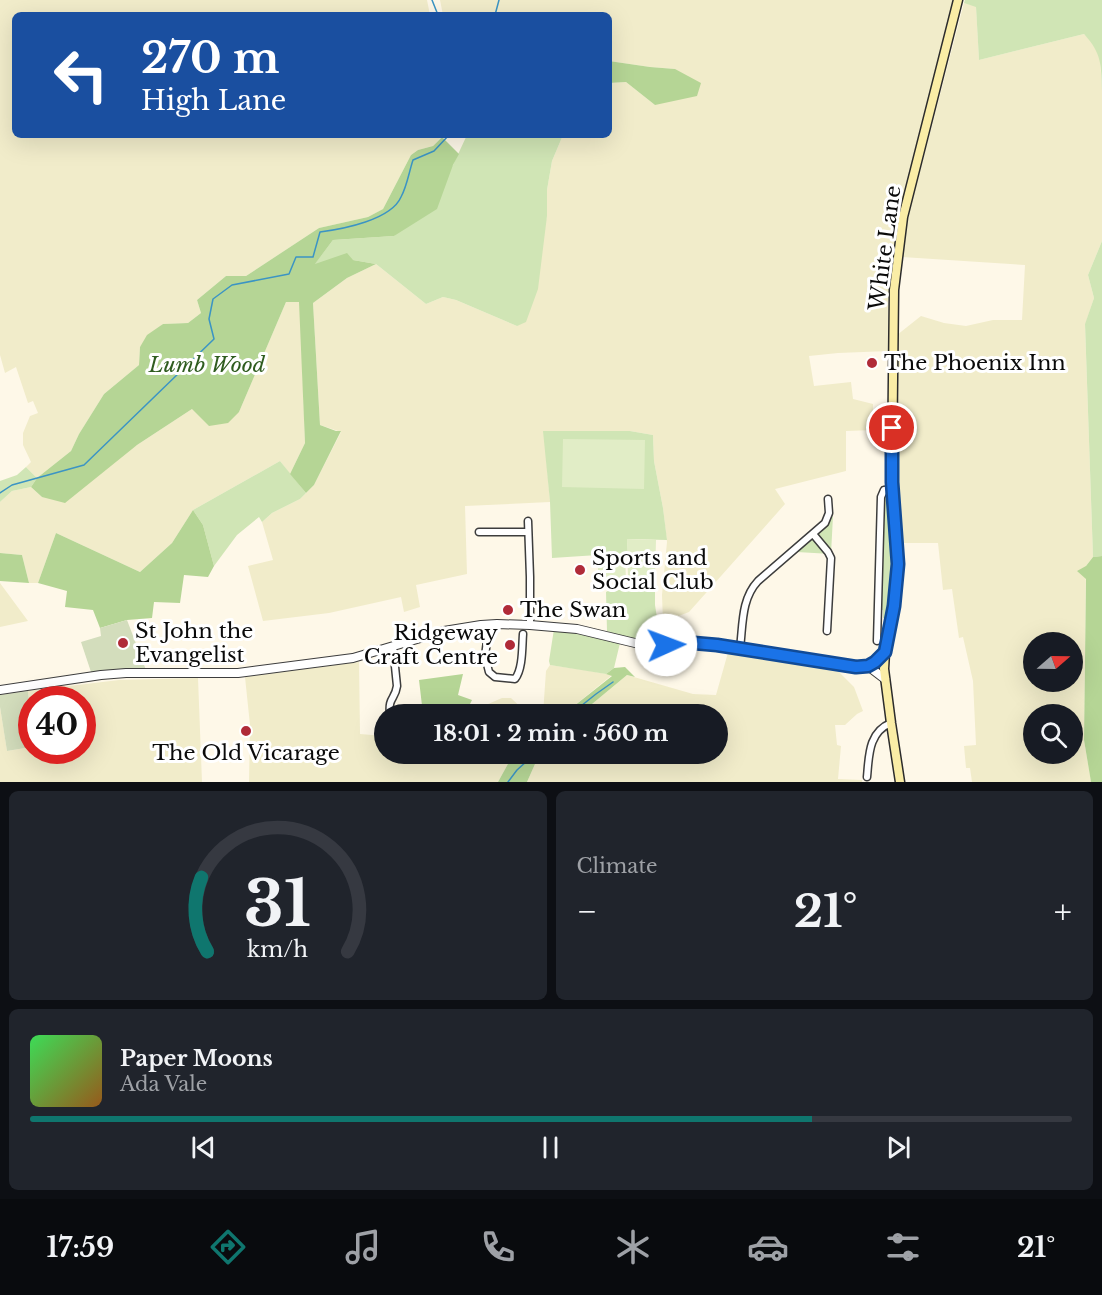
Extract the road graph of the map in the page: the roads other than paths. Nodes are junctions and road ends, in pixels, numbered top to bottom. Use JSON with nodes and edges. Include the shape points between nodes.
{"nodes":[{"id":1,"x":958,"y":0,"type":"edge"},
{"id":2,"x":893,"y":489,"type":"junction"},
{"id":3,"x":828,"y":499,"type":"dead end"},
{"id":4,"x":528,"y":521,"type":"dead end"},
{"id":5,"x":479,"y":532,"type":"dead end"},
{"id":6,"x":528,"y":532,"type":"junction"},
{"id":7,"x":813,"y":534,"type":"junction"},
{"id":8,"x":497,"y":624,"type":"junction"},
{"id":9,"x":530,"y":625,"type":"junction"},
{"id":10,"x":827,"y":631,"type":"dead end"},
{"id":11,"x":523,"y":634,"type":"dead end"},
{"id":12,"x":877,"y":641,"type":"dead end"},
{"id":13,"x":393,"y":647,"type":"junction"},
{"id":14,"x":740,"y":648,"type":"junction"},
{"id":15,"x":885,"y":652,"type":"junction"},
{"id":16,"x":868,"y":666,"type":"junction"},
{"id":17,"x":885,"y":679,"type":"junction"},
{"id":18,"x":0,"y":690,"type":"edge"},
{"id":19,"x":389,"y":704,"type":"edge"},
{"id":20,"x":891,"y":723,"type":"junction"},
{"id":21,"x":867,"y":777,"type":"dead end"},
{"id":22,"x":900,"y":782,"type":"edge"}],
"edges":[{"from":1,"to":2,"type":"main road","name":"White Lane","via":[[903,217],[896,267],[892,316]]},
{"from":2,"to":12,"type":"street","via":[[884,490],[881,497]]},
{"from":2,"to":15,"type":"main road","name":"White Lane","via":[[898,564]]},
{"from":3,"to":7,"type":"street","via":[[828,519]]},
{"from":4,"to":6,"type":"street"},
{"from":5,"to":6,"type":"street"},
{"from":6,"to":9,"type":"street"},
{"from":7,"to":10,"type":"street","via":[[831,558]]},
{"from":7,"to":14,"type":"street","via":[[750,591]]},
{"from":8,"to":9,"type":"street"},
{"from":8,"to":11,"type":"street","via":[[487,640],[485,656],[489,672],[495,677],[517,682]]},
{"from":8,"to":13,"type":"street","via":[[444,632]]},
{"from":9,"to":14,"type":"street","via":[[577,629],[635,643]]},
{"from":13,"to":18,"type":"street","via":[[353,658],[238,673],[126,673]]},
{"from":13,"to":19,"type":"street","via":[[397,690]]},
{"from":14,"to":16,"type":"street"},
{"from":15,"to":16,"type":"street"},
{"from":15,"to":17,"type":"main road","name":"White Lane"},
{"from":16,"to":17,"type":"street"},
{"from":17,"to":20,"type":"main road","name":"White Lane"},
{"from":20,"to":21,"type":"street","via":[[881,728],[870,747]]},
{"from":20,"to":22,"type":"main road","name":"White Lane"}]}
